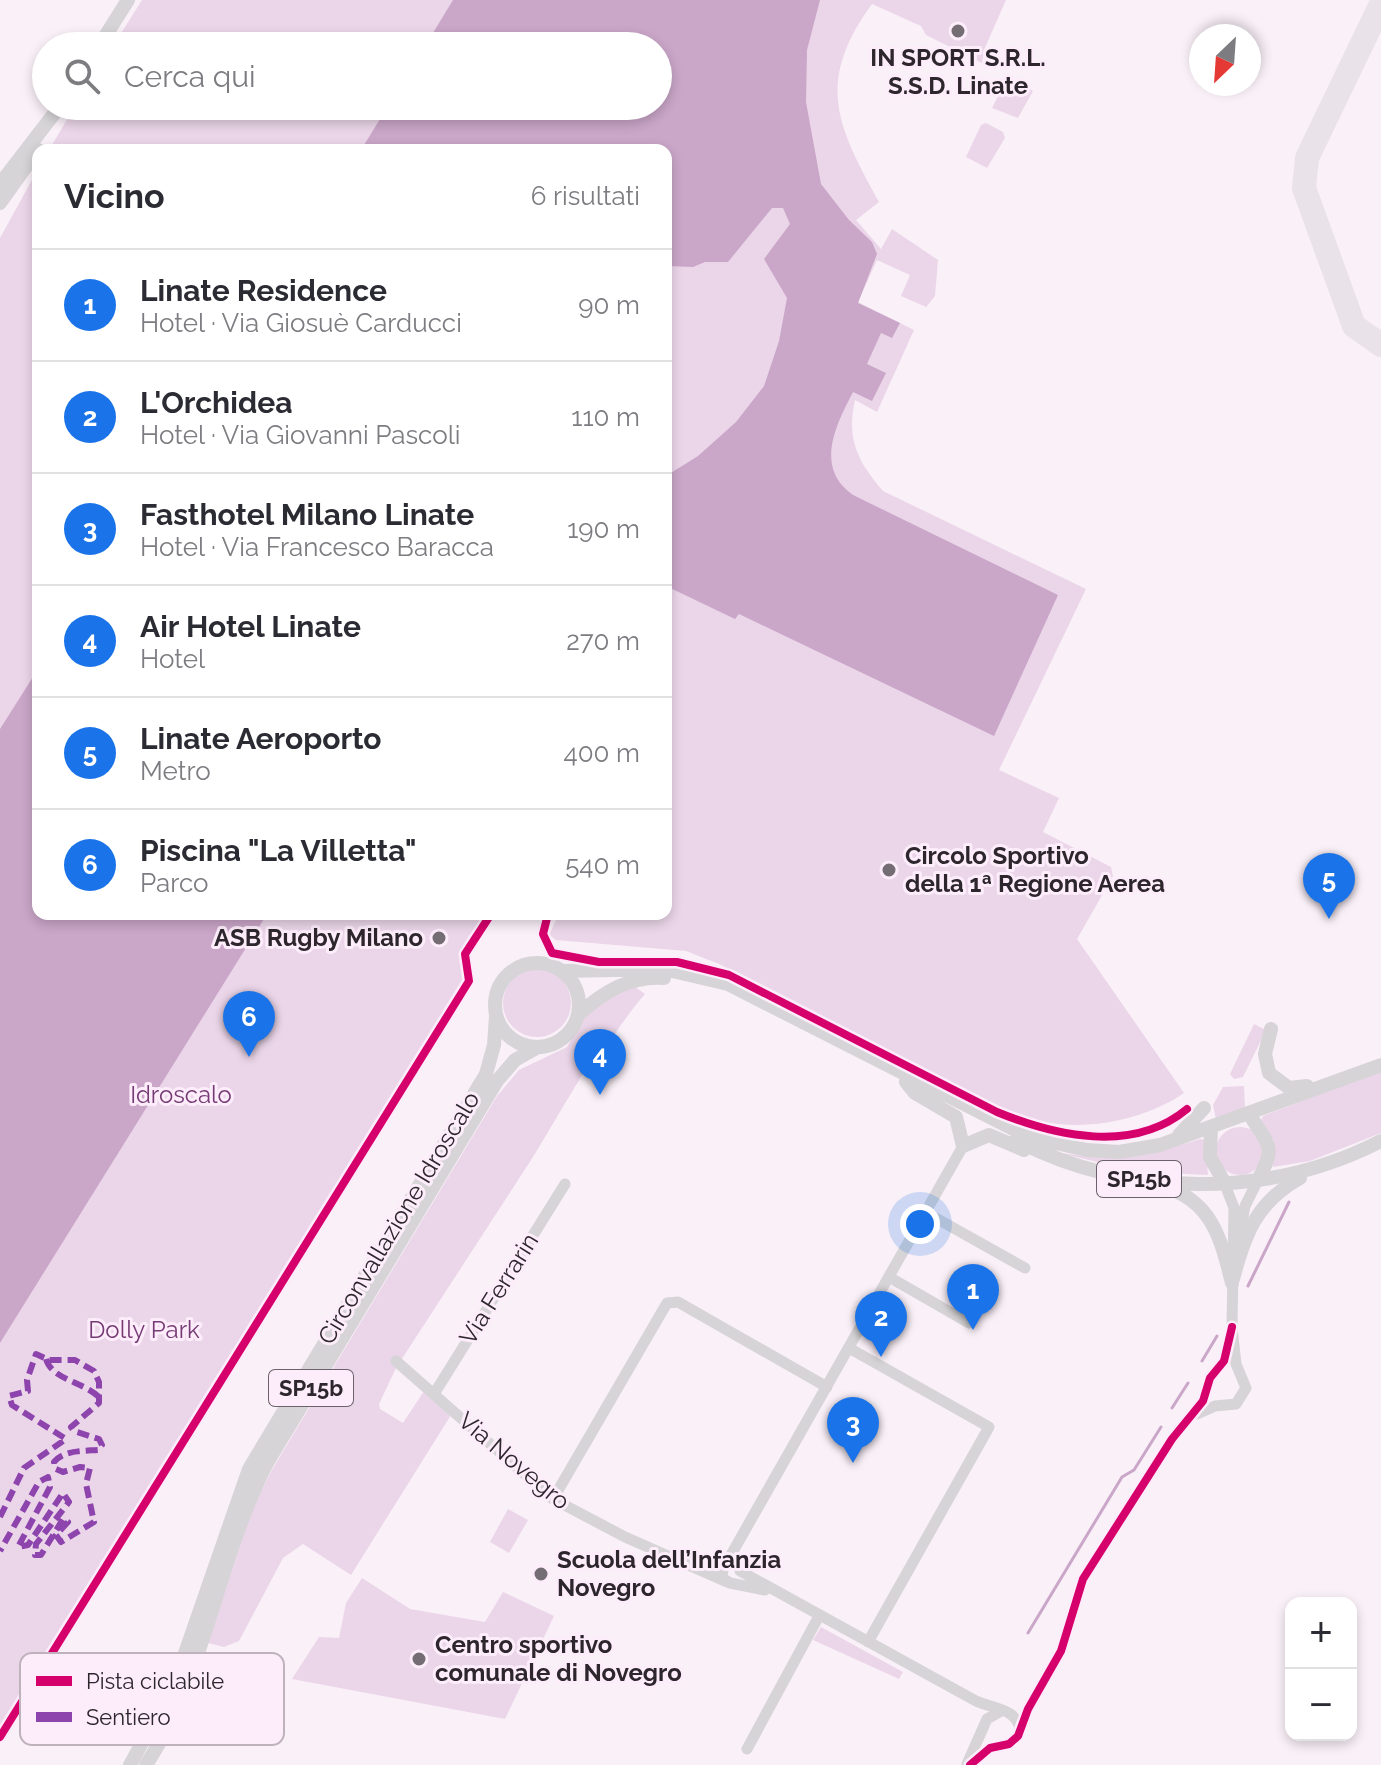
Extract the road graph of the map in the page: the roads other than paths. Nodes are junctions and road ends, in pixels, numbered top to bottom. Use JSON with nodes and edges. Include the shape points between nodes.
{"nodes":[{"id":1,"x":128,"y":0,"type":"edge"},
{"id":2,"x":108,"y":32,"type":"edge"},
{"id":3,"x":51,"y":120,"type":"edge"},
{"id":4,"x":54,"y":120,"type":"edge"},
{"id":5,"x":41,"y":144,"type":"edge"},
{"id":6,"x":32,"y":158,"type":"edge"},
{"id":7,"x":0,"y":184,"type":"edge"},
{"id":8,"x":0,"y":203,"type":"edge"},
{"id":9,"x":562,"y":971,"type":"junction"},
{"id":10,"x":578,"y":1015,"type":"junction"},
{"id":11,"x":496,"y":1016,"type":"junction"},
{"id":12,"x":1271,"y":1029,"type":"dead end"},
{"id":13,"x":538,"y":1047,"type":"junction"},
{"id":14,"x":1381,"y":1065,"type":"edge"},
{"id":15,"x":1342,"y":1078,"type":"junction"},
{"id":16,"x":906,"y":1082,"type":"junction"},
{"id":17,"x":1204,"y":1108,"type":"dead end"},
{"id":18,"x":1250,"y":1115,"type":"junction"},
{"id":19,"x":1211,"y":1128,"type":"junction"},
{"id":20,"x":1381,"y":1141,"type":"edge"},
{"id":21,"x":1160,"y":1145,"type":"junction"},
{"id":22,"x":963,"y":1146,"type":"junction"},
{"id":23,"x":1056,"y":1160,"type":"junction"},
{"id":24,"x":1313,"y":1170,"type":"junction"},
{"id":25,"x":1119,"y":1176,"type":"junction"},
{"id":26,"x":1258,"y":1180,"type":"junction"},
{"id":27,"x":1224,"y":1182,"type":"junction"},
{"id":28,"x":565,"y":1184,"type":"dead end"},
{"id":29,"x":925,"y":1212,"type":"junction"},
{"id":30,"x":1025,"y":1268,"type":"dead end"},
{"id":31,"x":889,"y":1277,"type":"junction"},
{"id":32,"x":1232,"y":1283,"type":"junction"},
{"id":33,"x":969,"y":1323,"type":"dead end"},
{"id":34,"x":1232,"y":1327,"type":"junction"},
{"id":35,"x":849,"y":1348,"type":"junction"},
{"id":36,"x":396,"y":1361,"type":"dead end"},
{"id":37,"x":1218,"y":1371,"type":"junction"},
{"id":38,"x":1240,"y":1374,"type":"junction"},
{"id":39,"x":827,"y":1387,"type":"junction"},
{"id":40,"x":1208,"y":1390,"type":"junction"},
{"id":41,"x":434,"y":1394,"type":"junction"},
{"id":42,"x":1221,"y":1406,"type":"junction"},
{"id":43,"x":1189,"y":1418,"type":"junction"},
{"id":44,"x":553,"y":1499,"type":"junction"},
{"id":45,"x":738,"y":1541,"type":"junction"},
{"id":46,"x":687,"y":1564,"type":"junction"},
{"id":47,"x":723,"y":1569,"type":"junction"},
{"id":48,"x":740,"y":1570,"type":"junction"},
{"id":49,"x":729,"y":1583,"type":"junction"},
{"id":50,"x":781,"y":1596,"type":"junction"},
{"id":51,"x":819,"y":1616,"type":"junction"},
{"id":52,"x":868,"y":1642,"type":"junction"},
{"id":53,"x":185,"y":1653,"type":"edge"},
{"id":54,"x":198,"y":1653,"type":"edge"},
{"id":55,"x":958,"y":1691,"type":"junction"},
{"id":56,"x":1034,"y":1696,"type":"junction"},
{"id":57,"x":1004,"y":1711,"type":"junction"},
{"id":58,"x":985,"y":1726,"type":"junction"},
{"id":59,"x":1020,"y":1729,"type":"junction"},
{"id":60,"x":141,"y":1745,"type":"edge"},
{"id":61,"x":156,"y":1745,"type":"edge"},
{"id":62,"x":998,"y":1745,"type":"junction"},
{"id":63,"x":747,"y":1749,"type":"dead end"},
{"id":64,"x":130,"y":1765,"type":"edge"},
{"id":65,"x":146,"y":1765,"type":"edge"},
{"id":66,"x":968,"y":1765,"type":"edge"}],
"edges":[{"from":1,"to":2,"type":"main road"},
{"from":3,"to":7,"type":"main road"},
{"from":4,"to":5,"type":"main road"},
{"from":6,"to":8,"type":"main road"},
{"from":9,"to":10,"type":"main road","via":[[577,991]]},
{"from":9,"to":11,"type":"main road","number":"SP15b","via":[[537,962],[511,971],[495,994]]},
{"from":9,"to":21,"type":"main road","number":"SP15b","via":[[654,968],[707,977],[749,993],[1036,1140],[1103,1152]]},
{"from":10,"to":13,"type":"main road","number":"SP15b","via":[[566,1035]]},
{"from":10,"to":16,"type":"main road","number":"SP15b","via":[[608,991],[640,979],[685,981],[744,1001]]},
{"from":11,"to":13,"type":"main road","via":[[510,1038]]},
{"from":11,"to":53,"type":"main road","name":"Circonvallazione Idroscalo","number":"SP15b","via":[[486,1074],[249,1469]]},
{"from":12,"to":15,"type":"main road","via":[[1267,1066],[1278,1083],[1297,1089]]},
{"from":13,"to":54,"type":"main road","name":"Circonvallazione Idroscalo","number":"SP15b","via":[[515,1060],[497,1081],[267,1463],[248,1503]]},
{"from":14,"to":15,"type":"main road","number":"SP15b"},
{"from":15,"to":18,"type":"main road","number":"SP15b"},
{"from":16,"to":22,"type":"main road","via":[[958,1118]]},
{"from":16,"to":23,"type":"main road","number":"SP15b"},
{"from":17,"to":21,"type":"main road","via":[[1183,1132]]},
{"from":18,"to":19,"type":"main road","number":"SP15b"},
{"from":18,"to":26,"type":"main road","via":[[1270,1146]]},
{"from":19,"to":21,"type":"main road","number":"SP15b"},
{"from":19,"to":27,"type":"main road","number":"SP15b","via":[[1210,1157]]},
{"from":20,"to":24,"type":"main road","number":"SP15b"},
{"from":22,"to":23,"type":"main road","via":[[993,1135]]},
{"from":22,"to":29,"type":"street"},
{"from":23,"to":25,"type":"main road","number":"SP15b"},
{"from":24,"to":26,"type":"main road","number":"SP15b"},
{"from":24,"to":32,"type":"main road","via":[[1280,1189],[1258,1212],[1245,1235]]},
{"from":25,"to":27,"type":"main road","number":"SP15b"},
{"from":25,"to":32,"type":"main road","via":[[1171,1189],[1200,1206],[1220,1236]]},
{"from":26,"to":27,"type":"main road","number":"SP15b"},
{"from":26,"to":32,"type":"street","via":[[1244,1210]]},
{"from":27,"to":32,"type":"street","via":[[1235,1211]]},
{"from":28,"to":41,"type":"street","name":"Via Ferrarin"},
{"from":29,"to":30,"type":"street"},
{"from":29,"to":31,"type":"street"},
{"from":31,"to":33,"type":"street"},
{"from":31,"to":35,"type":"street"},
{"from":32,"to":34,"type":"street"},
{"from":34,"to":37,"type":"street"},
{"from":34,"to":38,"type":"street"},
{"from":35,"to":39,"type":"street"},
{"from":35,"to":52,"type":"street","via":[[989,1427]]},
{"from":36,"to":41,"type":"street","name":"Via Novegro"},
{"from":37,"to":38,"type":"street"},
{"from":37,"to":40,"type":"street"},
{"from":38,"to":42,"type":"street","via":[[1246,1387],[1243,1398]]},
{"from":39,"to":44,"type":"street","via":[[678,1302],[667,1303]]},
{"from":39,"to":45,"type":"street"},
{"from":40,"to":42,"type":"street"},
{"from":40,"to":43,"type":"street"},
{"from":41,"to":44,"type":"street","name":"Via Novegro"},
{"from":42,"to":43,"type":"street"},
{"from":43,"to":56,"type":"street","via":[[1083,1579],[1061,1651]]},
{"from":44,"to":46,"type":"street","name":"Via Novegro"},
{"from":45,"to":47,"type":"street"},
{"from":45,"to":48,"type":"street"},
{"from":46,"to":47,"type":"street","name":"Via Novegro"},
{"from":46,"to":49,"type":"street","name":"Via Novegro"},
{"from":47,"to":48,"type":"street","via":[[733,1564]]},
{"from":47,"to":49,"type":"street","via":[[722,1578]]},
{"from":48,"to":49,"type":"street","via":[[738,1580]]},
{"from":48,"to":50,"type":"street","name":"Via Novegro"},
{"from":49,"to":50,"type":"street","name":"Via Novegro"},
{"from":50,"to":51,"type":"street","name":"Via Novegro"},
{"from":51,"to":52,"type":"street","name":"Via Novegro"},
{"from":51,"to":63,"type":"street"},
{"from":52,"to":55,"type":"street","name":"Via Novegro"},
{"from":55,"to":57,"type":"street","name":"Via Novegro"},
{"from":55,"to":58,"type":"street","name":"Via Novegro"},
{"from":56,"to":57,"type":"street"},
{"from":56,"to":59,"type":"street"},
{"from":57,"to":58,"type":"street","via":[[992,1714]]},
{"from":57,"to":59,"type":"street","name":"Via Novegro","via":[[1016,1717]]},
{"from":58,"to":62,"type":"street","name":"Via Novegro","via":[[989,1740]]},
{"from":58,"to":66,"type":"street"},
{"from":59,"to":62,"type":"street","via":[[1013,1742]]},
{"from":60,"to":64,"type":"main road","name":"Circonvallazione Idroscalo","number":"SP15b"},
{"from":61,"to":65,"type":"main road","name":"Circonvallazione Idroscalo","number":"SP15b"},
{"from":62,"to":66,"type":"street"}]}
